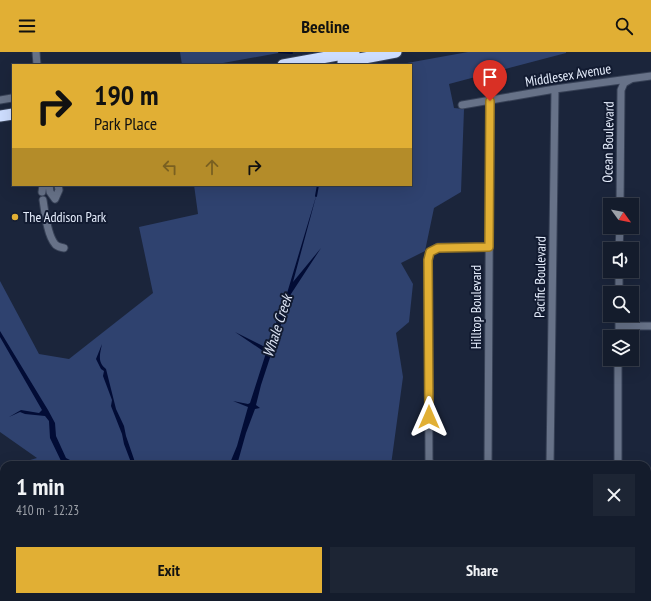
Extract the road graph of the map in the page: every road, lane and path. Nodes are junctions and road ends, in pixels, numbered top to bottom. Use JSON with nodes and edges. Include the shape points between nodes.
{"nodes":[{"id":1,"x":36,"y":52,"type":"edge"},
{"id":2,"x":354,"y":52,"type":"edge"},
{"id":3,"x":396,"y":52,"type":"edge"},
{"id":4,"x":37,"y":64,"type":"edge"},
{"id":5,"x":288,"y":64,"type":"edge"},
{"id":6,"x":330,"y":64,"type":"edge"},
{"id":7,"x":651,"y":76,"type":"edge"},
{"id":8,"x":631,"y":79,"type":"junction"},
{"id":9,"x":555,"y":89,"type":"junction"},
{"id":10,"x":12,"y":98,"type":"edge"},
{"id":11,"x":0,"y":100,"type":"edge"},
{"id":12,"x":490,"y":101,"type":"junction"},
{"id":13,"x":462,"y":105,"type":"dead end"},
{"id":14,"x":12,"y":114,"type":"edge"},
{"id":15,"x":0,"y":116,"type":"edge"},
{"id":16,"x":12,"y":121,"type":"edge"},
{"id":17,"x":0,"y":123,"type":"edge"},
{"id":18,"x":49,"y":186,"type":"edge"},
{"id":19,"x":58,"y":186,"type":"edge"},
{"id":20,"x":620,"y":198,"type":"edge"},
{"id":21,"x":43,"y":200,"type":"dead end"},
{"id":22,"x":489,"y":247,"type":"junction"},
{"id":23,"x":64,"y":248,"type":"dead end"},
{"id":24,"x":619,"y":322,"type":"edge"},
{"id":25,"x":619,"y":326,"type":"junction"},
{"id":26,"x":651,"y":326,"type":"edge"},
{"id":27,"x":619,"y":330,"type":"edge"},
{"id":28,"x":618,"y":366,"type":"edge"},
{"id":29,"x":429,"y":461,"type":"edge"},
{"id":30,"x":488,"y":461,"type":"edge"},
{"id":31,"x":550,"y":461,"type":"edge"},
{"id":32,"x":618,"y":461,"type":"edge"}],
"edges":[{"from":1,"to":4,"type":"street"},
{"from":2,"to":5,"type":"highway"},
{"from":3,"to":6,"type":"highway"},
{"from":7,"to":8,"type":"street"},
{"from":8,"to":9,"type":"street","name":"Middlesex Avenue"},
{"from":8,"to":20,"type":"street","name":"Ocean Boulevard","via":[[621,90]]},
{"from":9,"to":12,"type":"street","name":"Middlesex Avenue"},
{"from":9,"to":31,"type":"street","name":"Pacific Boulevard"},
{"from":10,"to":11,"type":"street"},
{"from":12,"to":13,"type":"street","name":"Middlesex Avenue"},
{"from":12,"to":22,"type":"street","name":"Hilltop Boulevard"},
{"from":14,"to":15,"type":"highway"},
{"from":16,"to":17,"type":"highway"},
{"from":18,"to":19,"type":"street","via":[[55,198]]},
{"from":21,"to":23,"type":"street","via":[[52,240]]},
{"from":22,"to":29,"type":"street","via":[[438,248],[430,252]]},
{"from":22,"to":30,"type":"street","name":"Hilltop Boulevard"},
{"from":24,"to":25,"type":"street"},
{"from":25,"to":26,"type":"street"},
{"from":25,"to":27,"type":"street"},
{"from":28,"to":32,"type":"street"}]}
